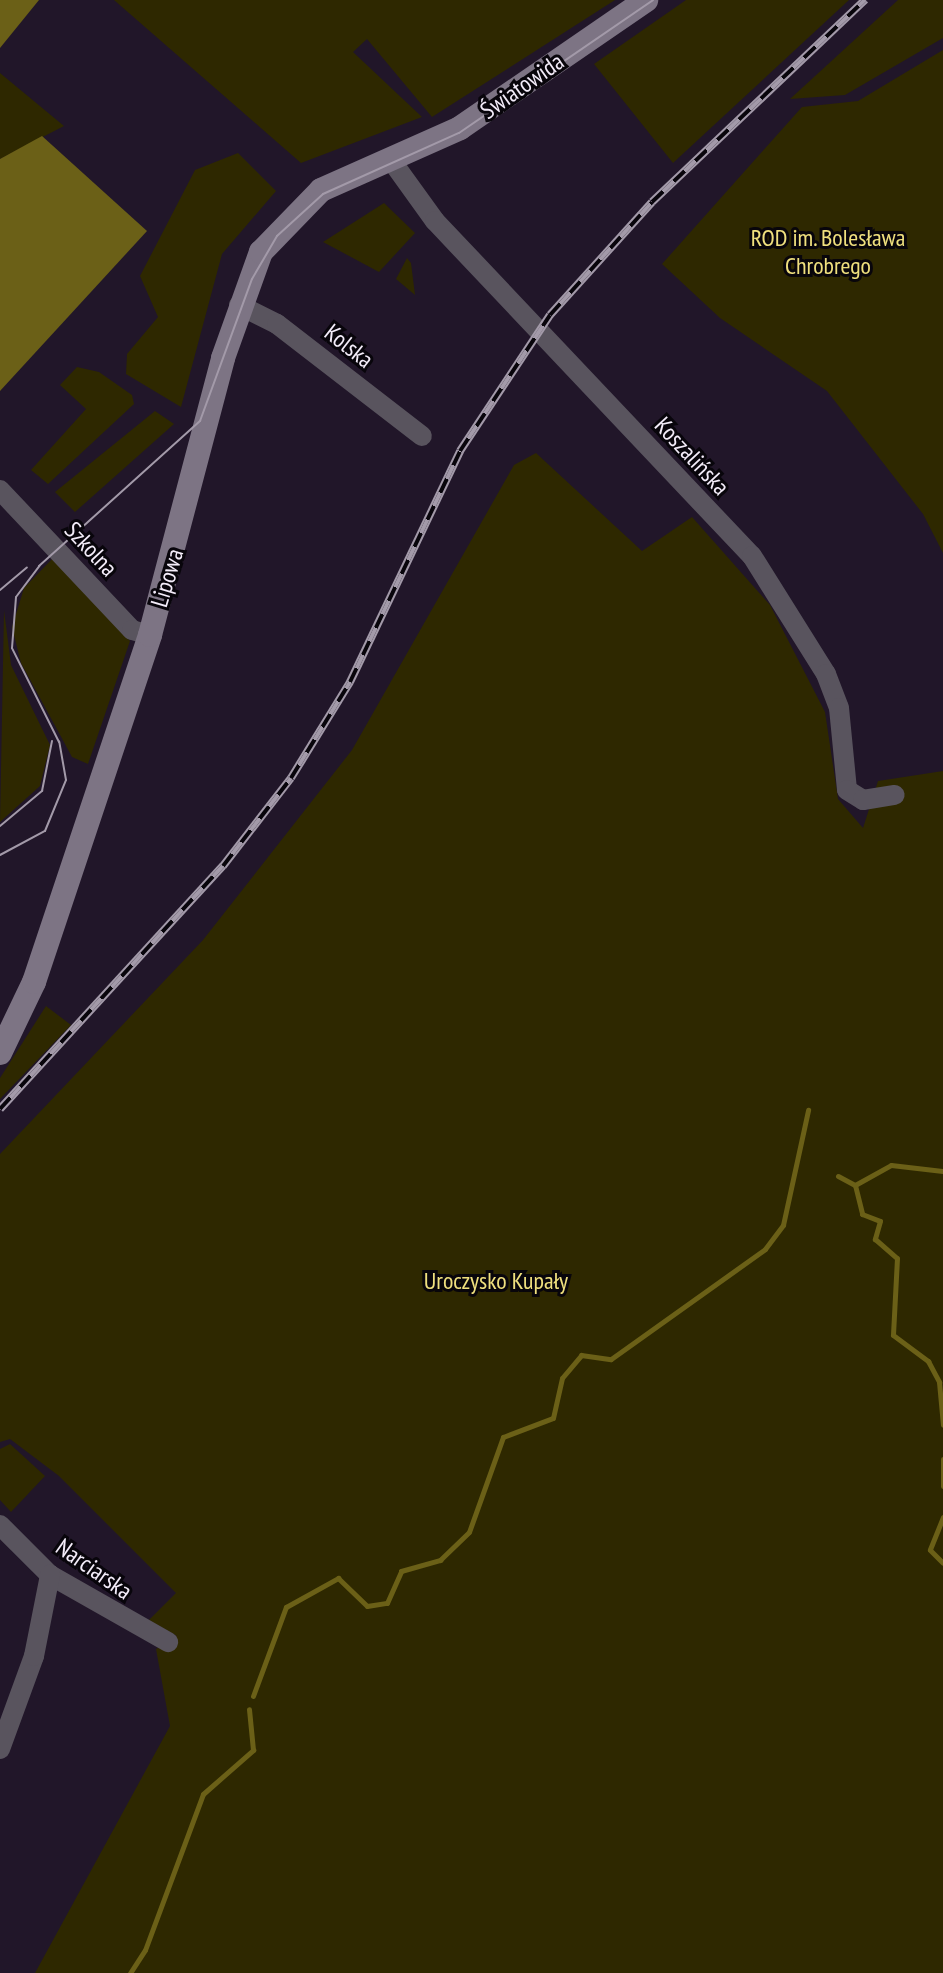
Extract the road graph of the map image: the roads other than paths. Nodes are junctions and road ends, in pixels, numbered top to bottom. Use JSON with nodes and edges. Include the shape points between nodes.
{"nodes":[{"id":1,"x":646,"y":0,"type":"edge"},
{"id":2,"x":391,"y":160,"type":"junction"},
{"id":3,"x":239,"y":305,"type":"junction"},
{"id":4,"x":422,"y":436,"type":"dead end"},
{"id":5,"x":0,"y":490,"type":"edge"},
{"id":6,"x":150,"y":635,"type":"junction"},
{"id":7,"x":895,"y":795,"type":"dead end"},
{"id":8,"x":0,"y":1053,"type":"edge"},
{"id":9,"x":0,"y":1525,"type":"edge"},
{"id":10,"x":50,"y":1575,"type":"junction"},
{"id":11,"x":168,"y":1642,"type":"dead end"},
{"id":12,"x":0,"y":1749,"type":"edge"}],
"edges":[{"from":1,"to":2,"type":"street","name":"Światowida","via":[[460,128]]},
{"from":2,"to":3,"type":"street","name":"Lipowa","via":[[302,204],[261,252]]},
{"from":2,"to":7,"type":"street","name":"Koszalińska","via":[[435,221],[752,556],[826,674],[839,708],[847,790],[863,800]]},
{"from":3,"to":4,"type":"street","name":"Kolska","via":[[277,324]]},
{"from":3,"to":6,"type":"street","name":"Lipowa"},
{"from":5,"to":6,"type":"street","name":"Szkolna","via":[[132,630]]},
{"from":6,"to":8,"type":"street","name":"Lipowa","via":[[34,982]]},
{"from":9,"to":10,"type":"street","name":"Narciarska"},
{"from":10,"to":11,"type":"street","name":"Narciarska"},
{"from":10,"to":12,"type":"street","via":[[34,1656]]}]}
